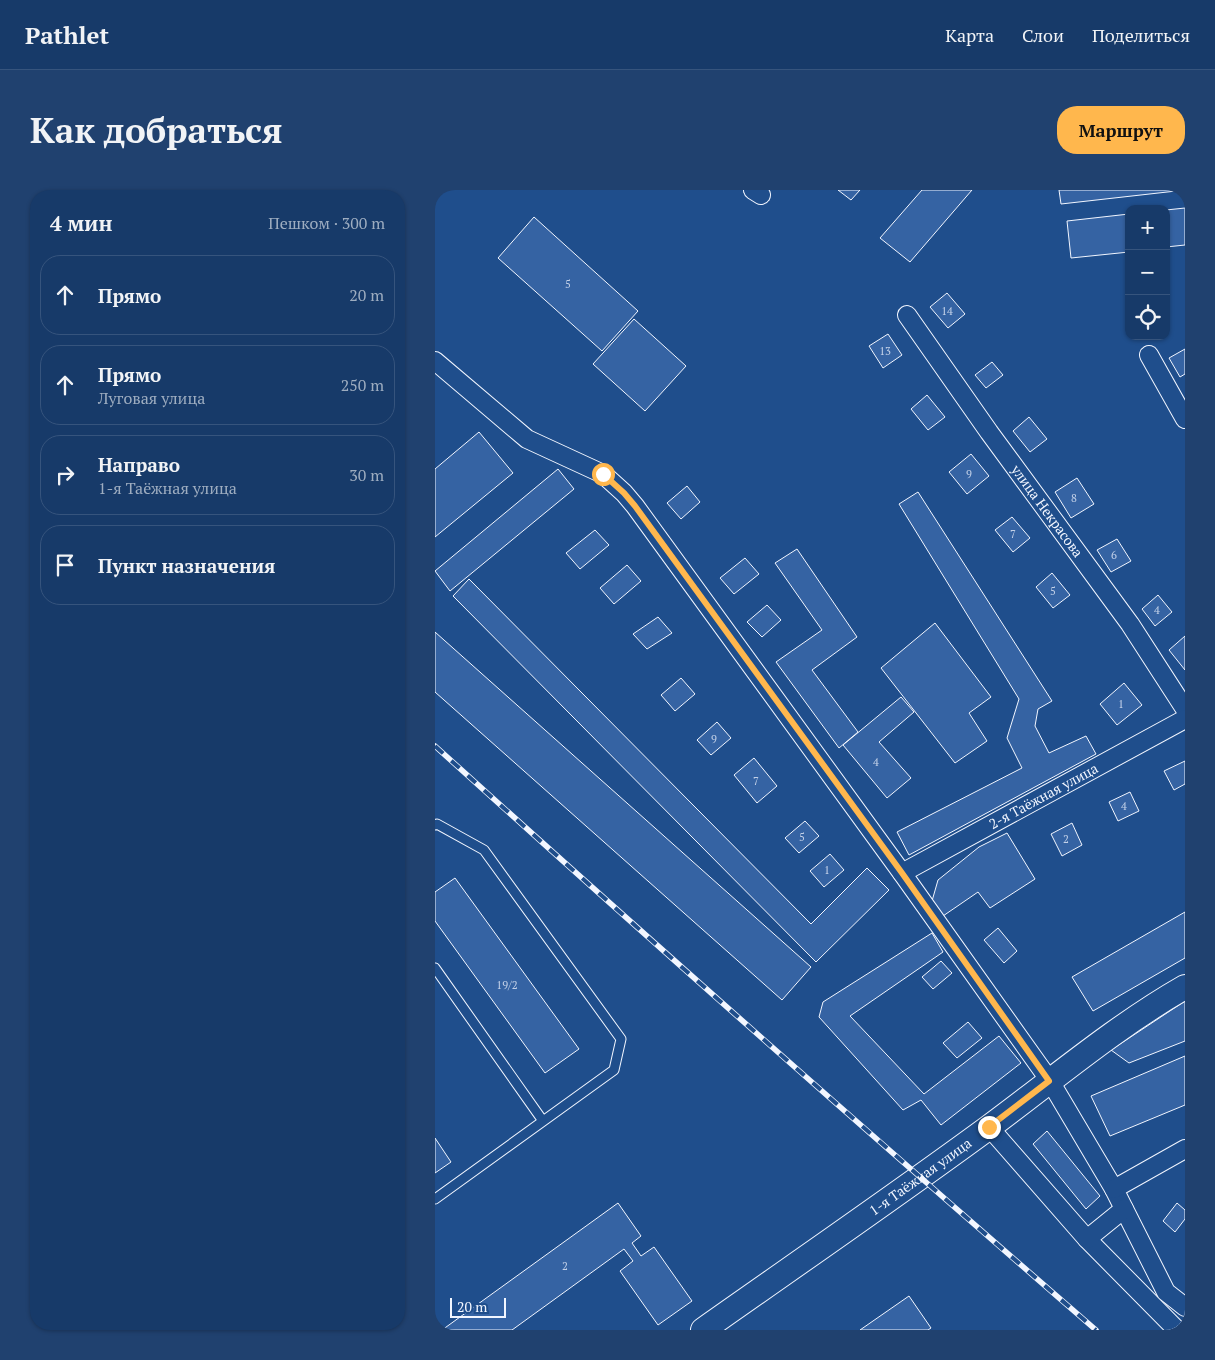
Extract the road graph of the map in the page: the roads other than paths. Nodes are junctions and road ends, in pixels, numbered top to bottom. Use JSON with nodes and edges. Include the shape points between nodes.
{"nodes":[{"id":1,"x":907,"y":315,"type":"dead end"},
{"id":2,"x":1149,"y":355,"type":"dead end"},
{"id":3,"x":435,"y":361,"type":"edge"},
{"id":4,"x":1185,"y":418,"type":"edge"},
{"id":5,"x":1185,"y":709,"type":"edge"},
{"id":6,"x":1185,"y":719,"type":"edge"},
{"id":7,"x":435,"y":825,"type":"edge"},
{"id":8,"x":902,"y":873,"type":"junction"},
{"id":9,"x":435,"y":968,"type":"edge"},
{"id":10,"x":1185,"y":987,"type":"edge"},
{"id":11,"x":1049,"y":1081,"type":"junction"},
{"id":12,"x":543,"y":1121,"type":"junction"},
{"id":13,"x":989,"y":1127,"type":"junction"},
{"id":14,"x":1185,"y":1150,"type":"edge"},
{"id":15,"x":1114,"y":1189,"type":"junction"},
{"id":16,"x":435,"y":1199,"type":"edge"},
{"id":17,"x":1124,"y":1209,"type":"junction"},
{"id":18,"x":1087,"y":1239,"type":"junction"},
{"id":19,"x":1185,"y":1307,"type":"edge"},
{"id":20,"x":703,"y":1330,"type":"edge"},
{"id":21,"x":1177,"y":1330,"type":"edge"}],
"edges":[{"from":1,"to":5,"type":"street","name":"улица Некрасова","via":[[1130,624]]},
{"from":2,"to":4,"type":"street"},
{"from":3,"to":8,"type":"street","via":[[527,439],[603,474],[624,493]]},
{"from":6,"to":8,"type":"street","name":"2-я Таёжная улица"},
{"from":7,"to":12,"type":"lane","via":[[484,850],[621,1039],[615,1070]]},
{"from":8,"to":11,"type":"street"},
{"from":9,"to":12,"type":"lane"},
{"from":10,"to":11,"type":"street","name":"1-я Таёжная улица"},
{"from":11,"to":13,"type":"street","name":"1-я Таёжная улица"},
{"from":11,"to":15,"type":"street"},
{"from":12,"to":16,"type":"lane"},
{"from":13,"to":18,"type":"street"},
{"from":13,"to":20,"type":"street","name":"1-я Таёжная улица"},
{"from":14,"to":15,"type":"street"},
{"from":15,"to":17,"type":"street"},
{"from":17,"to":18,"type":"street"},
{"from":17,"to":19,"type":"street","via":[[1166,1292]]},
{"from":18,"to":21,"type":"street"}]}
